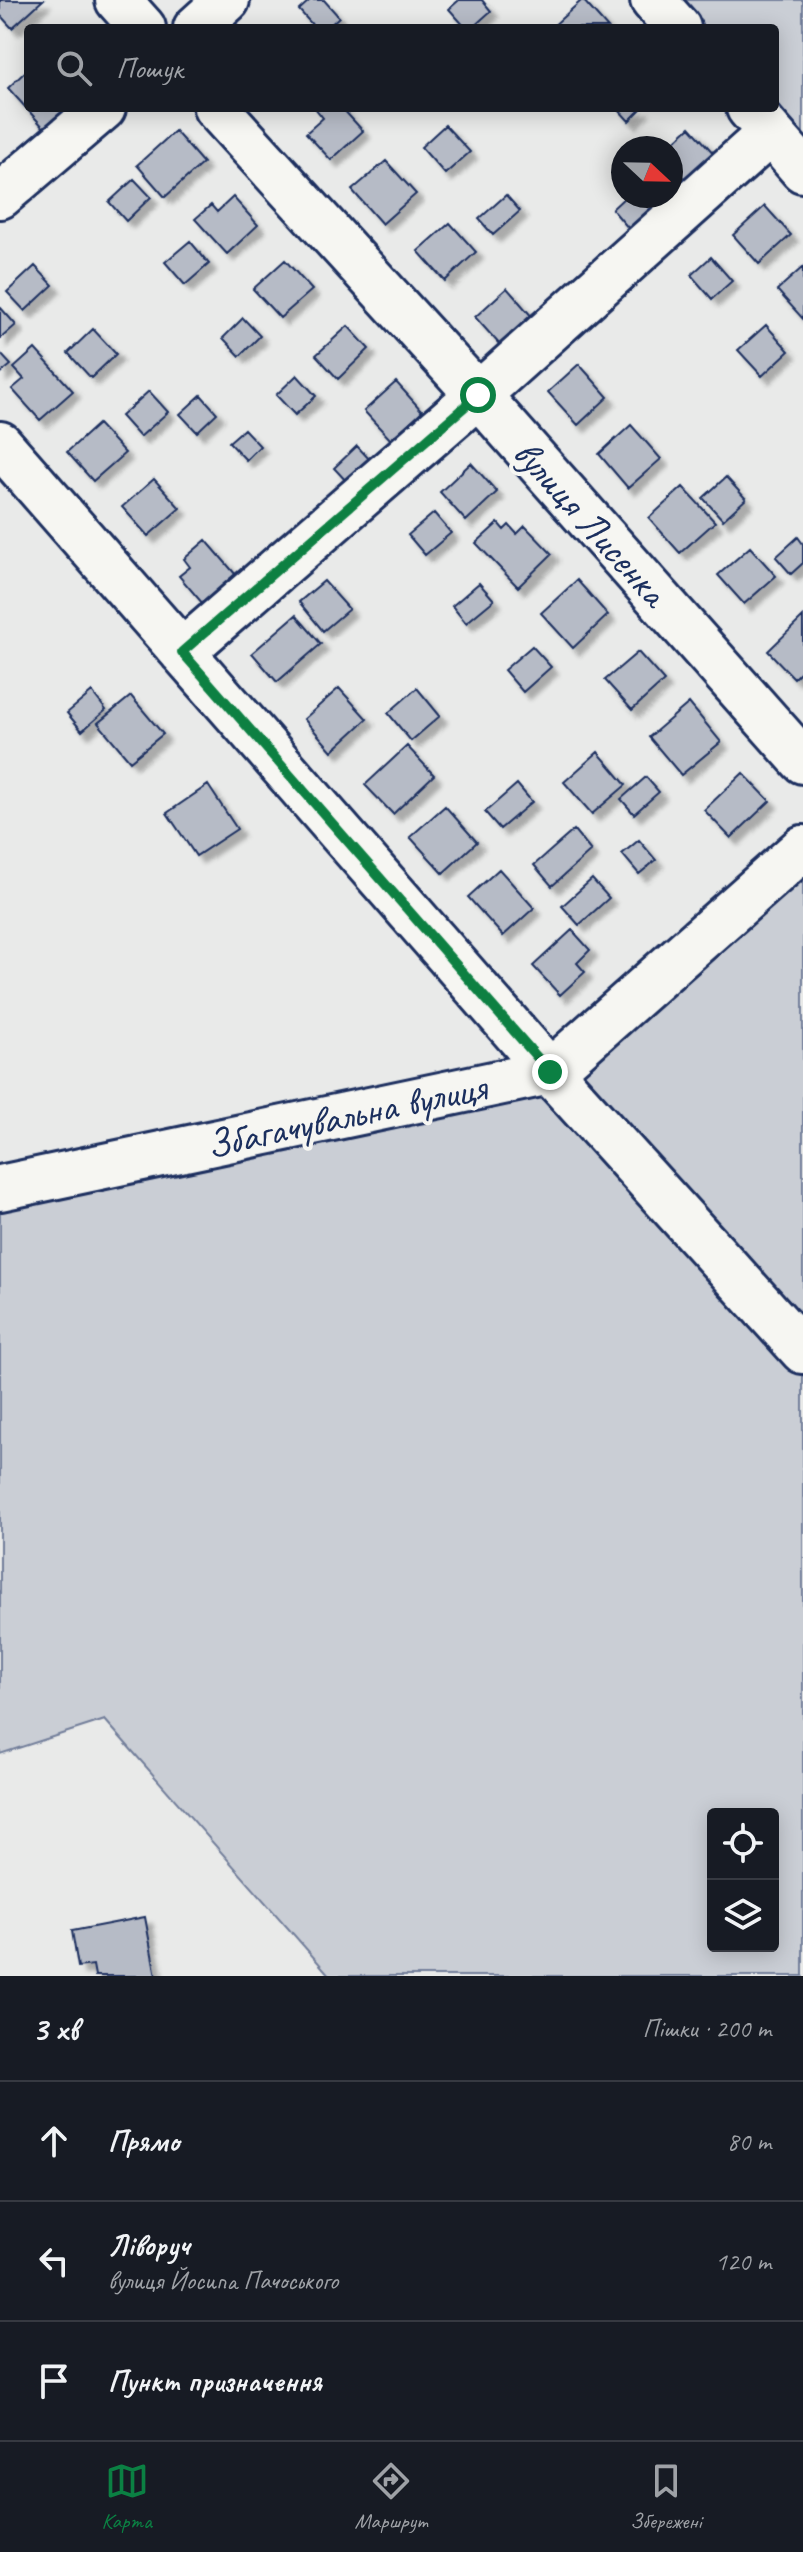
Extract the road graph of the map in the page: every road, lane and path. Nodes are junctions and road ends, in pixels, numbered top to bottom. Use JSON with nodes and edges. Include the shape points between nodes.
{"nodes":[{"id":1,"x":118,"y":0,"type":"edge"},
{"id":2,"x":227,"y":0,"type":"edge"},
{"id":3,"x":653,"y":0,"type":"edge"},
{"id":4,"x":139,"y":24,"type":"edge"},
{"id":5,"x":200,"y":24,"type":"edge"},
{"id":6,"x":674,"y":24,"type":"edge"},
{"id":7,"x":98,"y":112,"type":"edge"},
{"id":8,"x":220,"y":112,"type":"edge"},
{"id":9,"x":760,"y":120,"type":"edge"},
{"id":10,"x":803,"y":170,"type":"edge"},
{"id":11,"x":0,"y":196,"type":"edge"},
{"id":12,"x":478,"y":395,"type":"junction"},
{"id":13,"x":0,"y":444,"type":"edge"},
{"id":14,"x":182,"y":652,"type":"junction"},
{"id":15,"x":803,"y":761,"type":"edge"},
{"id":16,"x":803,"y":848,"type":"edge"},
{"id":17,"x":550,"y":1072,"type":"junction"},
{"id":18,"x":0,"y":1188,"type":"edge"},
{"id":19,"x":803,"y":1351,"type":"edge"}],
"edges":[{"from":1,"to":4,"type":"street"},
{"from":2,"to":5,"type":"street"},
{"from":3,"to":6,"type":"street"},
{"from":7,"to":11,"type":"street"},
{"from":8,"to":12,"type":"street","name":"вулиця Лисенка"},
{"from":9,"to":10,"type":"street"},
{"from":9,"to":12,"type":"street"},
{"from":12,"to":14,"type":"street"},
{"from":12,"to":15,"type":"street","name":"вулиця Лисенка"},
{"from":13,"to":14,"type":"street"},
{"from":14,"to":17,"type":"street"},
{"from":16,"to":17,"type":"street","name":"Збагачувальна вулиця"},
{"from":17,"to":18,"type":"street","name":"Збагачувальна вулиця"},
{"from":17,"to":19,"type":"street"}]}
